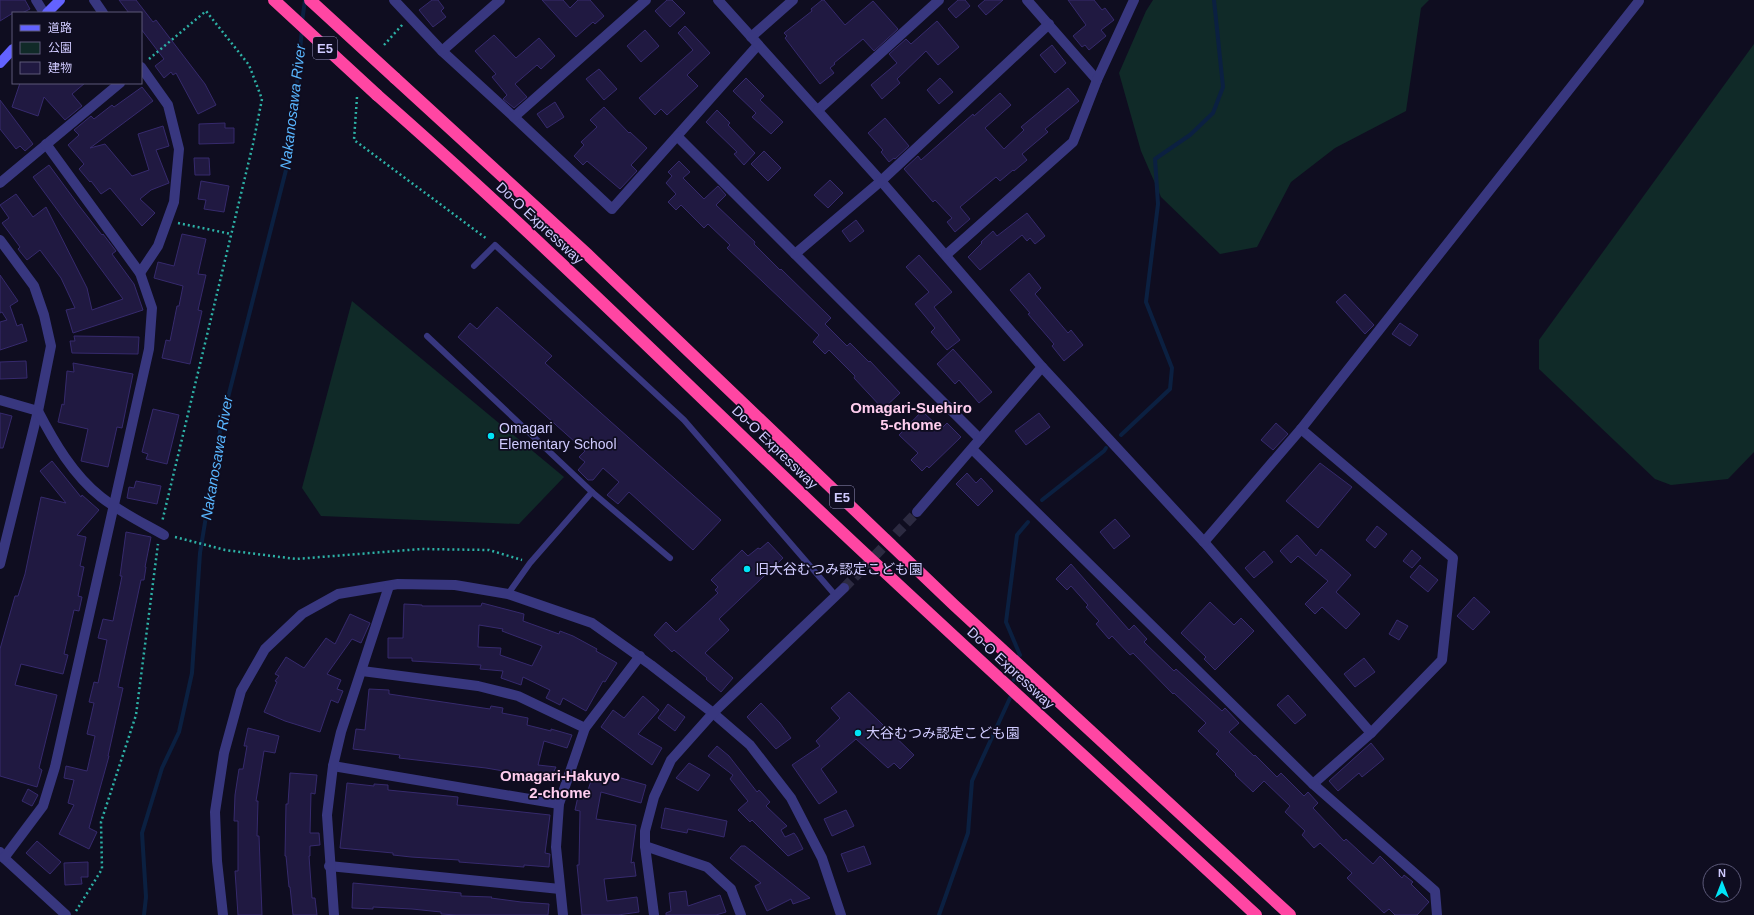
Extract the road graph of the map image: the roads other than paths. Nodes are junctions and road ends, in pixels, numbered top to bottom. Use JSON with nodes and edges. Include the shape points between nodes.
{"nodes":[{"id":1,"x":36,"y":0,"type":"edge"},
{"id":2,"x":60,"y":0,"type":"edge"},
{"id":3,"x":94,"y":0,"type":"edge"},
{"id":4,"x":274,"y":0,"type":"edge"},
{"id":5,"x":310,"y":0,"type":"edge"},
{"id":6,"x":394,"y":0,"type":"edge"},
{"id":7,"x":500,"y":0,"type":"edge"},
{"id":8,"x":646,"y":0,"type":"edge"},
{"id":9,"x":718,"y":0,"type":"edge"},
{"id":10,"x":793,"y":0,"type":"edge"},
{"id":11,"x":940,"y":0,"type":"edge"},
{"id":12,"x":1027,"y":0,"type":"edge"},
{"id":13,"x":1134,"y":0,"type":"edge"},
{"id":14,"x":1639,"y":1,"type":"dead end"},
{"id":15,"x":43,"y":12,"type":"edge"},
{"id":16,"x":48,"y":12,"type":"edge"},
{"id":17,"x":102,"y":12,"type":"edge"},
{"id":18,"x":1049,"y":24,"type":"junction"},
{"id":19,"x":754,"y":41,"type":"junction"},
{"id":20,"x":12,"y":50,"type":"edge"},
{"id":21,"x":442,"y":52,"type":"junction"},
{"id":22,"x":0,"y":63,"type":"edge"},
{"id":23,"x":144,"y":64,"type":"edge"},
{"id":24,"x":1097,"y":80,"type":"junction"},
{"id":25,"x":119,"y":84,"type":"edge"},
{"id":26,"x":818,"y":110,"type":"junction"},
{"id":27,"x":514,"y":117,"type":"junction"},
{"id":28,"x":678,"y":137,"type":"junction"},
{"id":29,"x":46,"y":144,"type":"junction"},
{"id":30,"x":882,"y":181,"type":"junction"},
{"id":31,"x":0,"y":183,"type":"edge"},
{"id":32,"x":0,"y":240,"type":"edge"},
{"id":33,"x":796,"y":254,"type":"junction"},
{"id":34,"x":946,"y":255,"type":"junction"},
{"id":35,"x":474,"y":266,"type":"dead end"},
{"id":36,"x":140,"y":273,"type":"junction"},
{"id":37,"x":427,"y":336,"type":"dead end"},
{"id":38,"x":1042,"y":367,"type":"junction"},
{"id":39,"x":0,"y":400,"type":"edge"},
{"id":40,"x":38,"y":411,"type":"junction"},
{"id":41,"x":1301,"y":429,"type":"junction"},
{"id":42,"x":980,"y":439,"type":"junction"},
{"id":43,"x":972,"y":448,"type":"junction"},
{"id":44,"x":592,"y":492,"type":"junction"},
{"id":45,"x":115,"y":507,"type":"junction"},
{"id":46,"x":917,"y":512,"type":"tunnel mouth"},
{"id":47,"x":162,"y":533,"type":"road end"},
{"id":48,"x":1204,"y":542,"type":"junction"},
{"id":49,"x":670,"y":558,"type":"dead end"},
{"id":50,"x":0,"y":564,"type":"edge"},
{"id":51,"x":389,"y":586,"type":"junction"},
{"id":52,"x":844,"y":588,"type":"tunnel mouth"},
{"id":53,"x":508,"y":594,"type":"junction"},
{"id":54,"x":836,"y":596,"type":"junction"},
{"id":55,"x":640,"y":656,"type":"junction"},
{"id":56,"x":362,"y":670,"type":"junction"},
{"id":57,"x":713,"y":713,"type":"junction"},
{"id":58,"x":585,"y":728,"type":"junction"},
{"id":59,"x":1371,"y":733,"type":"junction"},
{"id":60,"x":333,"y":766,"type":"junction"},
{"id":61,"x":1313,"y":784,"type":"junction"},
{"id":62,"x":559,"y":804,"type":"junction"},
{"id":63,"x":645,"y":846,"type":"junction"},
{"id":64,"x":2,"y":855,"type":"edge"},
{"id":65,"x":330,"y":866,"type":"junction"},
{"id":66,"x":560,"y":889,"type":"junction"},
{"id":67,"x":66,"y":915,"type":"edge"},
{"id":68,"x":223,"y":915,"type":"edge"},
{"id":69,"x":334,"y":915,"type":"edge"},
{"id":70,"x":562,"y":915,"type":"edge"},
{"id":71,"x":654,"y":915,"type":"edge"},
{"id":72,"x":741,"y":915,"type":"edge"},
{"id":73,"x":841,"y":915,"type":"edge"},
{"id":74,"x":1256,"y":915,"type":"edge"},
{"id":75,"x":1290,"y":915,"type":"edge"},
{"id":76,"x":1437,"y":915,"type":"edge"}],
"edges":[{"from":1,"to":15,"type":"street"},
{"from":2,"to":16,"type":"street"},
{"from":3,"to":17,"type":"street"},
{"from":4,"to":74,"type":"highway","name":"Do-O Expressway","number":"E5","bridge":true,"via":[[577,278],[827,518]]},
{"from":5,"to":75,"type":"highway","name":"Do-O Expressway","number":"E5","bridge":true,"via":[[587,254],[954,605]]},
{"from":6,"to":21,"type":"street"},
{"from":7,"to":21,"type":"street"},
{"from":8,"to":27,"type":"street"},
{"from":9,"to":19,"type":"street"},
{"from":10,"to":19,"type":"street"},
{"from":11,"to":26,"type":"street"},
{"from":12,"to":18,"type":"street"},
{"from":13,"to":24,"type":"street"},
{"from":14,"to":41,"type":"street"},
{"from":18,"to":24,"type":"street"},
{"from":18,"to":30,"type":"street"},
{"from":19,"to":26,"type":"street"},
{"from":19,"to":28,"type":"street"},
{"from":20,"to":22,"type":"street"},
{"from":21,"to":27,"type":"street"},
{"from":23,"to":36,"type":"street","via":[[168,105],[178,149],[174,202],[158,246]]},
{"from":24,"to":34,"type":"street","via":[[1073,142]]},
{"from":25,"to":29,"type":"street"},
{"from":26,"to":30,"type":"street"},
{"from":27,"to":28,"type":"street","via":[[612,209]]},
{"from":28,"to":33,"type":"street"},
{"from":29,"to":31,"type":"street"},
{"from":29,"to":36,"type":"street"},
{"from":30,"to":33,"type":"street"},
{"from":30,"to":34,"type":"street"},
{"from":32,"to":40,"type":"street","via":[[34,286],[51,346]]},
{"from":33,"to":42,"type":"street"},
{"from":34,"to":38,"type":"street"},
{"from":35,"to":54,"type":"lane","via":[[495,245],[684,420]]},
{"from":36,"to":45,"type":"street","via":[[152,308],[149,349]]},
{"from":37,"to":44,"type":"lane"},
{"from":38,"to":42,"type":"street"},
{"from":38,"to":48,"type":"street"},
{"from":39,"to":40,"type":"street"},
{"from":40,"to":45,"type":"street","via":[[53,440],[82,479]]},
{"from":40,"to":50,"type":"street"},
{"from":41,"to":48,"type":"street"},
{"from":41,"to":59,"type":"street","via":[[1453,558],[1442,660]]},
{"from":42,"to":43,"type":"street"},
{"from":43,"to":46,"type":"street"},
{"from":43,"to":61,"type":"street"},
{"from":44,"to":49,"type":"lane"},
{"from":44,"to":53,"type":"lane","via":[[530,563]]},
{"from":45,"to":47,"type":"street"},
{"from":45,"to":64,"type":"street","via":[[55,767],[43,806]]},
{"from":48,"to":59,"type":"street"},
{"from":51,"to":53,"type":"street","via":[[455,585]]},
{"from":51,"to":56,"type":"street"},
{"from":51,"to":68,"type":"street","via":[[338,594],[302,614],[265,649],[241,690],[224,753],[215,812]]},
{"from":52,"to":54,"type":"street"},
{"from":53,"to":55,"type":"street","via":[[592,624]]},
{"from":54,"to":57,"type":"street"},
{"from":55,"to":57,"type":"street"},
{"from":55,"to":58,"type":"street"},
{"from":56,"to":58,"type":"street","via":[[478,686],[518,696]]},
{"from":56,"to":60,"type":"street","via":[[341,732]]},
{"from":57,"to":63,"type":"street","via":[[671,760],[654,797],[645,831]]},
{"from":57,"to":73,"type":"street","via":[[750,745],[791,798],[822,858]]},
{"from":58,"to":62,"type":"street"},
{"from":59,"to":61,"type":"street"},
{"from":60,"to":62,"type":"street"},
{"from":60,"to":65,"type":"street","via":[[327,815]]},
{"from":61,"to":76,"type":"street","via":[[1435,891]]},
{"from":62,"to":66,"type":"street","via":[[556,847]]},
{"from":63,"to":71,"type":"street"},
{"from":63,"to":72,"type":"street","via":[[707,867],[731,889]]},
{"from":64,"to":67,"type":"street"},
{"from":65,"to":66,"type":"street"},
{"from":65,"to":69,"type":"street"},
{"from":66,"to":70,"type":"street"}]}
